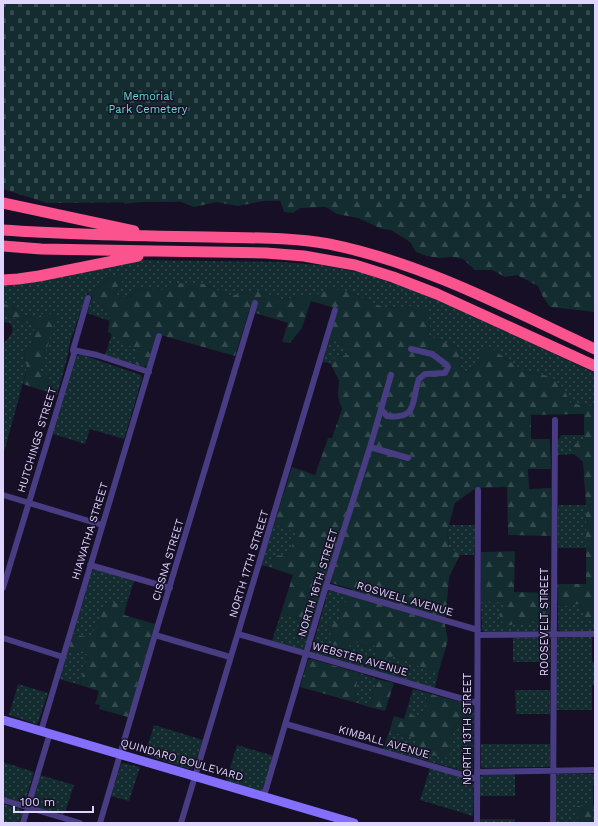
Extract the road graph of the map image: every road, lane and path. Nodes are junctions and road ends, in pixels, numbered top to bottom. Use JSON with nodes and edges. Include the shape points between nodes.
{"nodes":[{"id":1,"x":3,"y":203,"type":"edge"},
{"id":2,"x":3,"y":230,"type":"edge"},
{"id":3,"x":162,"y":236,"type":"junction"},
{"id":4,"x":3,"y":246,"type":"edge"},
{"id":5,"x":162,"y":251,"type":"junction"},
{"id":6,"x":3,"y":280,"type":"edge"},
{"id":7,"x":88,"y":298,"type":"dead end"},
{"id":8,"x":255,"y":303,"type":"dead end"},
{"id":9,"x":335,"y":310,"type":"dead end"},
{"id":10,"x":159,"y":336,"type":"dead end"},
{"id":11,"x":411,"y":348,"type":"dead end"},
{"id":12,"x":595,"y":349,"type":"edge"},
{"id":13,"x":73,"y":350,"type":"junction"},
{"id":14,"x":595,"y":366,"type":"edge"},
{"id":15,"x":149,"y":372,"type":"junction"},
{"id":16,"x":391,"y":375,"type":"dead end"},
{"id":17,"x":381,"y":410,"type":"junction"},
{"id":18,"x":555,"y":420,"type":"dead end"},
{"id":19,"x":370,"y":447,"type":"junction"},
{"id":20,"x":408,"y":458,"type":"dead end"},
{"id":21,"x":478,"y":490,"type":"dead end"},
{"id":22,"x":3,"y":495,"type":"edge"},
{"id":23,"x":28,"y":502,"type":"junction"},
{"id":24,"x":102,"y":525,"type":"junction"},
{"id":25,"x":90,"y":565,"type":"junction"},
{"id":26,"x":326,"y":586,"type":"junction"},
{"id":27,"x":3,"y":588,"type":"edge"},
{"id":28,"x":170,"y":588,"type":"junction"},
{"id":29,"x":478,"y":633,"type":"junction"},
{"id":30,"x":238,"y":634,"type":"junction"},
{"id":31,"x":554,"y":634,"type":"junction"},
{"id":32,"x":595,"y":634,"type":"edge"},
{"id":33,"x":155,"y":635,"type":"junction"},
{"id":34,"x":3,"y":638,"type":"edge"},
{"id":35,"x":307,"y":654,"type":"junction"},
{"id":36,"x":63,"y":657,"type":"junction"},
{"id":37,"x":230,"y":657,"type":"junction"},
{"id":38,"x":477,"y":703,"type":"junction"},
{"id":39,"x":3,"y":720,"type":"edge"},
{"id":40,"x":286,"y":724,"type":"junction"},
{"id":41,"x":45,"y":732,"type":"junction"},
{"id":42,"x":120,"y":754,"type":"junction"},
{"id":43,"x":553,"y":770,"type":"junction"},
{"id":44,"x":595,"y":770,"type":"edge"},
{"id":45,"x":477,"y":772,"type":"junction"},
{"id":46,"x":195,"y":776,"type":"junction"},
{"id":47,"x":477,"y":779,"type":"junction"},
{"id":48,"x":264,"y":796,"type":"junction"},
{"id":49,"x":3,"y":800,"type":"edge"},
{"id":50,"x":27,"y":807,"type":"junction"},
{"id":51,"x":23,"y":823,"type":"edge"},
{"id":52,"x":80,"y":823,"type":"edge"},
{"id":53,"x":100,"y":823,"type":"edge"},
{"id":54,"x":181,"y":823,"type":"edge"},
{"id":55,"x":354,"y":823,"type":"edge"},
{"id":56,"x":477,"y":823,"type":"edge"},
{"id":57,"x":553,"y":823,"type":"edge"}],
"edges":[{"from":1,"to":3,"type":"highway"},
{"from":2,"to":3,"type":"highway","via":[[53,234]]},
{"from":3,"to":12,"type":"highway","via":[[282,239],[329,244],[418,270],[487,298]]},
{"from":4,"to":5,"type":"highway"},
{"from":5,"to":6,"type":"highway","via":[[40,276]]},
{"from":5,"to":14,"type":"highway","via":[[266,253],[304,256],[355,265],[437,294]]},
{"from":7,"to":13,"type":"street","name":"HUTCHINGS STREET"},
{"from":8,"to":28,"type":"street","name":"CISSNA STREET"},
{"from":9,"to":30,"type":"street","name":"NORTH 17TH STREET"},
{"from":10,"to":15,"type":"street","name":"HIAWATHA STREET"},
{"from":11,"to":17,"type":"street","via":[[432,354],[447,365],[447,370],[445,373],[425,374],[419,378],[412,406],[406,415],[387,416]]},
{"from":13,"to":15,"type":"street"},
{"from":13,"to":23,"type":"street","name":"HUTCHINGS STREET","via":[[74,354]]},
{"from":15,"to":24,"type":"street","name":"HIAWATHA STREET"},
{"from":16,"to":17,"type":"street","name":"NORTH 16TH STREET"},
{"from":17,"to":19,"type":"street","name":"NORTH 16TH STREET"},
{"from":18,"to":31,"type":"street","name":"ROOSEVELT STREET"},
{"from":19,"to":20,"type":"street"},
{"from":19,"to":26,"type":"street","name":"NORTH 16TH STREET"},
{"from":21,"to":29,"type":"street","name":"NORTH 13TH STREET"},
{"from":22,"to":23,"type":"street"},
{"from":23,"to":24,"type":"street"},
{"from":23,"to":27,"type":"street","name":"HUTCHINGS STREET"},
{"from":24,"to":25,"type":"street","name":"HIAWATHA STREET"},
{"from":25,"to":28,"type":"street"},
{"from":25,"to":36,"type":"street","name":"HIAWATHA STREET"},
{"from":26,"to":29,"type":"street","name":"ROSWELL AVENUE"},
{"from":26,"to":35,"type":"street","name":"NORTH 16TH STREET"},
{"from":28,"to":33,"type":"street","name":"CISSNA STREET"},
{"from":29,"to":31,"type":"street","name":"ROSWELL AVENUE"},
{"from":29,"to":38,"type":"street","name":"NORTH 13TH STREET"},
{"from":30,"to":35,"type":"street","name":"WEBSTER AVENUE"},
{"from":30,"to":37,"type":"street","name":"NORTH 17TH STREET"},
{"from":31,"to":32,"type":"street","name":"ROSWELL AVENUE"},
{"from":31,"to":43,"type":"street","name":"ROOSEVELT STREET"},
{"from":33,"to":37,"type":"street"},
{"from":33,"to":42,"type":"street","name":"CISSNA STREET"},
{"from":34,"to":36,"type":"street"},
{"from":35,"to":38,"type":"street","name":"WEBSTER AVENUE"},
{"from":35,"to":40,"type":"street","name":"NORTH 16TH STREET"},
{"from":36,"to":41,"type":"street","name":"HIAWATHA STREET"},
{"from":37,"to":46,"type":"street","name":"NORTH 17TH STREET"},
{"from":38,"to":45,"type":"street","name":"NORTH 13TH STREET"},
{"from":39,"to":41,"type":"main road","name":"QUINDARO BOULEVARD"},
{"from":40,"to":47,"type":"street","name":"KIMBALL AVENUE"},
{"from":40,"to":48,"type":"street","name":"NORTH 16TH STREET"},
{"from":41,"to":42,"type":"main road","name":"QUINDARO BOULEVARD"},
{"from":41,"to":50,"type":"street","name":"HIAWATHA STREET"},
{"from":42,"to":46,"type":"main road","name":"QUINDARO BOULEVARD"},
{"from":42,"to":53,"type":"street","name":"CISSNA STREET"},
{"from":43,"to":44,"type":"street"},
{"from":43,"to":45,"type":"street"},
{"from":43,"to":57,"type":"street","name":"ROOSEVELT STREET"},
{"from":45,"to":47,"type":"street","name":"NORTH 13TH STREET"},
{"from":46,"to":48,"type":"main road","name":"QUINDARO BOULEVARD"},
{"from":46,"to":54,"type":"street","name":"NORTH 17TH STREET"},
{"from":47,"to":56,"type":"street","name":"NORTH 13TH STREET"},
{"from":48,"to":55,"type":"main road","name":"QUINDARO BOULEVARD"},
{"from":49,"to":50,"type":"street"},
{"from":50,"to":51,"type":"street","name":"HIAWATHA STREET"},
{"from":50,"to":52,"type":"street"}]}
